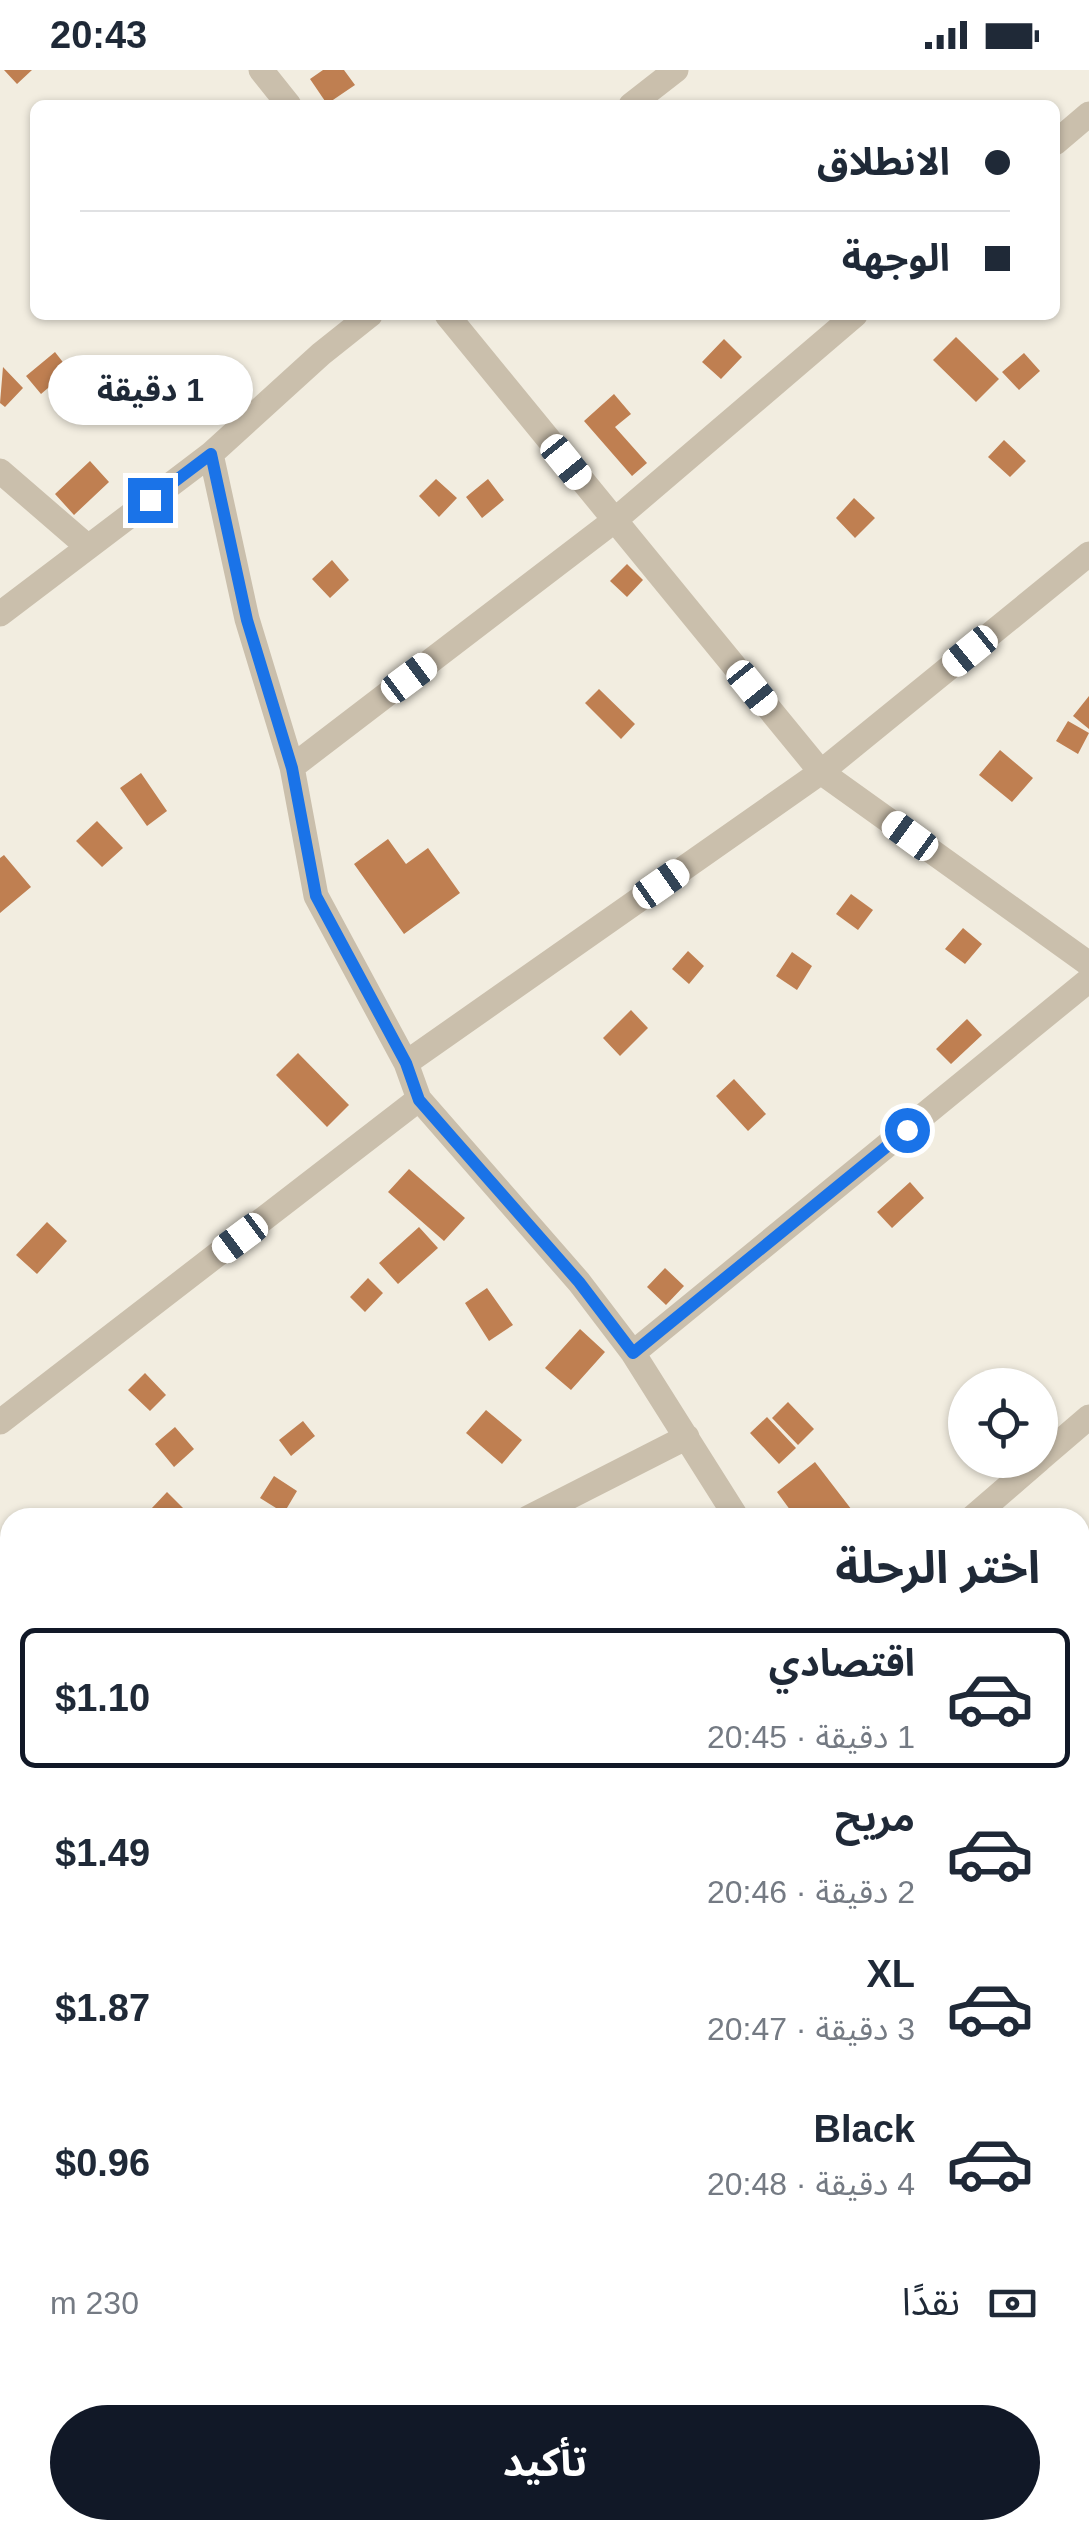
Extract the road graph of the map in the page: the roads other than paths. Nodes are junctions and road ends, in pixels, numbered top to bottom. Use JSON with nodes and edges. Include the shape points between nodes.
{"nodes":[{"id":1,"x":261,"y":70,"type":"edge"},
{"id":2,"x":676,"y":70,"type":"edge"},
{"id":3,"x":284,"y":100,"type":"edge"},
{"id":4,"x":638,"y":100,"type":"edge"},
{"id":5,"x":1089,"y":114,"type":"edge"},
{"id":6,"x":1060,"y":140,"type":"edge"},
{"id":7,"x":364,"y":320,"type":"edge"},
{"id":8,"x":450,"y":320,"type":"edge"},
{"id":9,"x":848,"y":320,"type":"edge"},
{"id":10,"x":211,"y":454,"type":"junction"},
{"id":11,"x":0,"y":471,"type":"edge"},
{"id":12,"x":614,"y":520,"type":"junction"},
{"id":13,"x":88,"y":547,"type":"junction"},
{"id":14,"x":1089,"y":554,"type":"edge"},
{"id":15,"x":0,"y":614,"type":"edge"},
{"id":16,"x":292,"y":768,"type":"junction"},
{"id":17,"x":820,"y":772,"type":"junction"},
{"id":18,"x":1089,"y":964,"type":"edge"},
{"id":19,"x":1089,"y":980,"type":"edge"},
{"id":20,"x":406,"y":1063,"type":"junction"},
{"id":21,"x":419,"y":1100,"type":"junction"},
{"id":22,"x":633,"y":1353,"type":"junction"},
{"id":23,"x":1089,"y":1417,"type":"edge"},
{"id":24,"x":0,"y":1422,"type":"edge"},
{"id":25,"x":687,"y":1437,"type":"junction"},
{"id":26,"x":1058,"y":1444,"type":"edge"},
{"id":27,"x":1019,"y":1478,"type":"edge"},
{"id":28,"x":548,"y":1508,"type":"edge"},
{"id":29,"x":731,"y":1508,"type":"edge"},
{"id":30,"x":984,"y":1508,"type":"edge"}],
"edges":[{"from":1,"to":3,"type":"street"},
{"from":2,"to":4,"type":"street"},
{"from":5,"to":6,"type":"street"},
{"from":7,"to":10,"type":"street"},
{"from":8,"to":12,"type":"street"},
{"from":9,"to":12,"type":"street"},
{"from":10,"to":13,"type":"street"},
{"from":10,"to":16,"type":"street","via":[[247,620]]},
{"from":11,"to":13,"type":"street"},
{"from":12,"to":16,"type":"street"},
{"from":12,"to":17,"type":"street"},
{"from":13,"to":15,"type":"street"},
{"from":14,"to":17,"type":"street"},
{"from":16,"to":20,"type":"street","via":[[316,896]]},
{"from":17,"to":18,"type":"street"},
{"from":17,"to":20,"type":"street"},
{"from":19,"to":22,"type":"street"},
{"from":20,"to":21,"type":"street"},
{"from":21,"to":22,"type":"street"},
{"from":21,"to":24,"type":"street"},
{"from":22,"to":25,"type":"street"},
{"from":23,"to":26,"type":"street"},
{"from":25,"to":28,"type":"street"},
{"from":25,"to":29,"type":"street"},
{"from":27,"to":30,"type":"street"}]}
